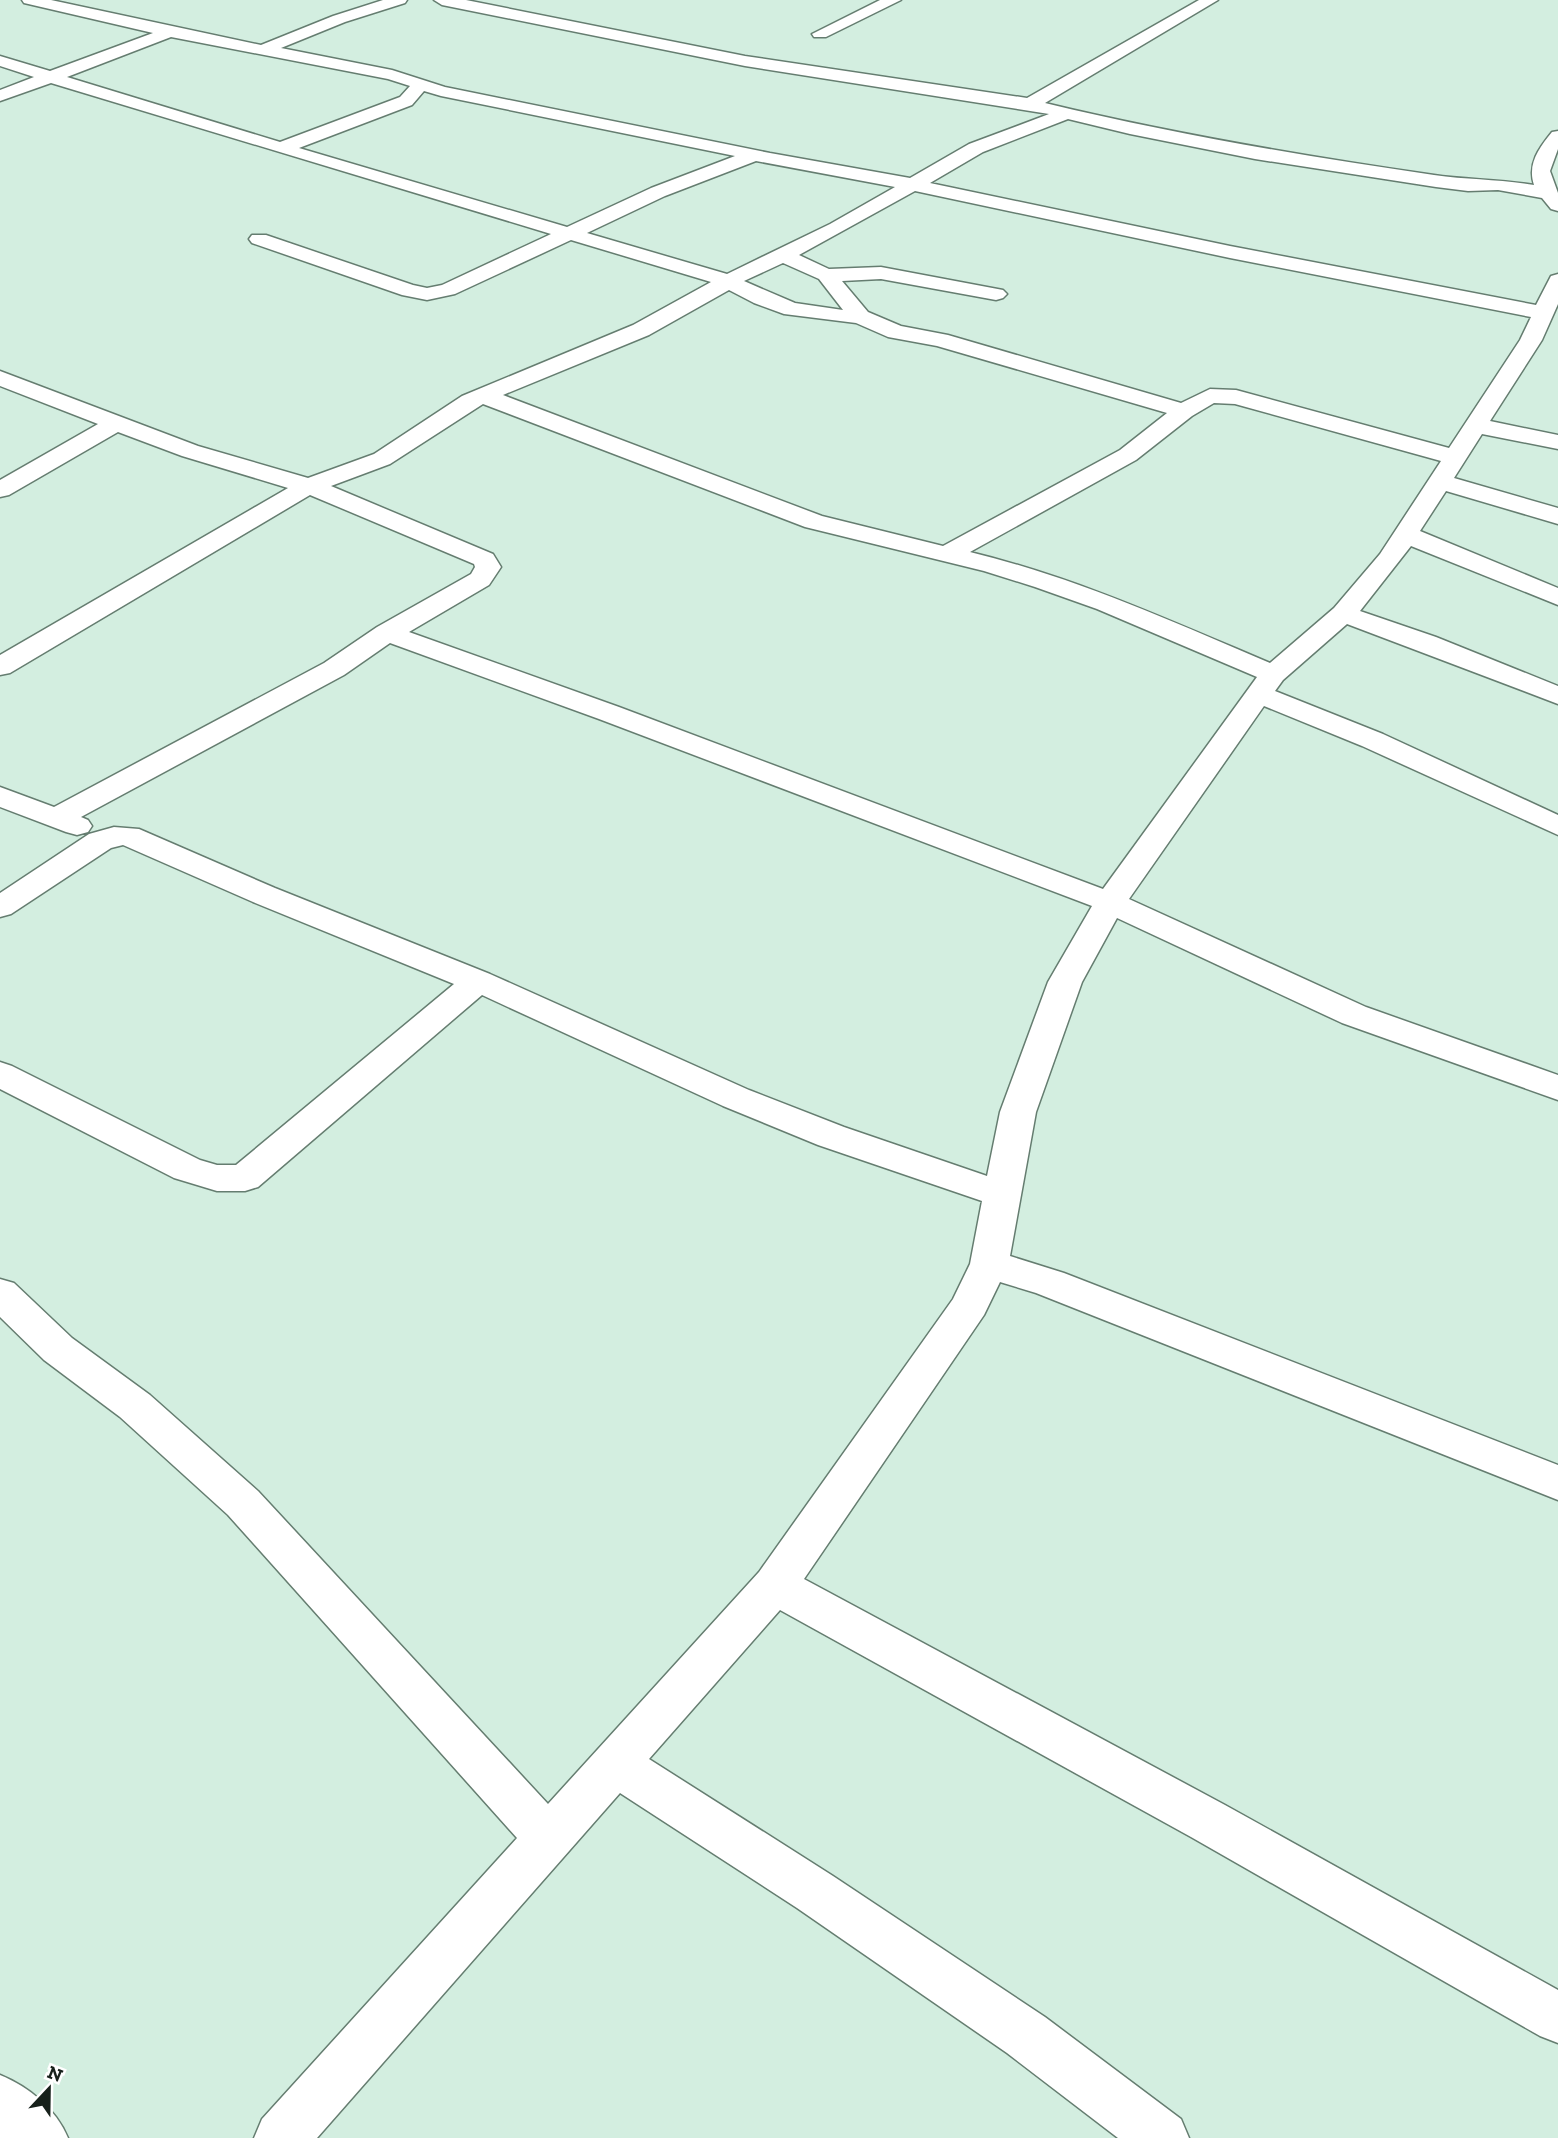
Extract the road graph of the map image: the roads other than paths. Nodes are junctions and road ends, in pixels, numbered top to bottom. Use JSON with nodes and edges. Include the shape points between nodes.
{"nodes":[{"id":1,"x":30,"y":0,"type":"edge"},
{"id":2,"x":399,"y":0,"type":"edge"},
{"id":3,"x":442,"y":0,"type":"edge"},
{"id":4,"x":893,"y":0,"type":"edge"},
{"id":5,"x":1210,"y":0,"type":"edge"},
{"id":6,"x":555,"y":7,"type":"dead end"},
{"id":7,"x":522,"y":18,"type":"junction"},
{"id":8,"x":170,"y":32,"type":"junction"},
{"id":9,"x":820,"y":34,"type":"dead end"},
{"id":10,"x":262,"y":50,"type":"junction"},
{"id":11,"x":0,"y":61,"type":"edge"},
{"id":12,"x":56,"y":76,"type":"junction"},
{"id":13,"x":422,"y":83,"type":"junction"},
{"id":14,"x":0,"y":96,"type":"edge"},
{"id":15,"x":485,"y":99,"type":"junction"},
{"id":16,"x":406,"y":101,"type":"junction"},
{"id":17,"x":1030,"y":104,"type":"junction"},
{"id":18,"x":1065,"y":114,"type":"junction"},
{"id":19,"x":1558,"y":136,"type":"edge"},
{"id":20,"x":281,"y":148,"type":"junction"},
{"id":21,"x":753,"y":156,"type":"junction"},
{"id":22,"x":1540,"y":172,"type":"junction"},
{"id":23,"x":1498,"y":184,"type":"junction"},
{"id":24,"x":914,"y":185,"type":"junction"},
{"id":25,"x":1552,"y":199,"type":"edge"},
{"id":26,"x":571,"y":233,"type":"junction"},
{"id":27,"x":260,"y":239,"type":"dead end"},
{"id":28,"x":783,"y":255,"type":"junction"},
{"id":29,"x":826,"y":275,"type":"junction"},
{"id":30,"x":729,"y":281,"type":"junction"},
{"id":31,"x":996,"y":294,"type":"dead end"},
{"id":32,"x":1548,"y":315,"type":"edge"},
{"id":33,"x":860,"y":317,"type":"junction"},
{"id":34,"x":0,"y":378,"type":"edge"},
{"id":35,"x":484,"y":396,"type":"junction"},
{"id":36,"x":1184,"y":411,"type":"junction"},
{"id":37,"x":116,"y":423,"type":"junction"},
{"id":38,"x":1478,"y":426,"type":"junction"},
{"id":39,"x":1558,"y":442,"type":"edge"},
{"id":40,"x":1448,"y":469,"type":"junction"},
{"id":41,"x":309,"y":486,"type":"junction"},
{"id":42,"x":0,"y":490,"type":"edge"},
{"id":43,"x":1558,"y":516,"type":"edge"},
{"id":44,"x":1406,"y":535,"type":"junction"},
{"id":45,"x":945,"y":555,"type":"junction"},
{"id":46,"x":1558,"y":597,"type":"edge"},
{"id":47,"x":1343,"y":614,"type":"junction"},
{"id":48,"x":387,"y":633,"type":"junction"},
{"id":49,"x":0,"y":667,"type":"edge"},
{"id":50,"x":1266,"y":684,"type":"junction"},
{"id":51,"x":1558,"y":696,"type":"edge"},
{"id":52,"x":0,"y":796,"type":"edge"},
{"id":53,"x":54,"y":819,"type":"junction"},
{"id":54,"x":1558,"y":826,"type":"edge"},
{"id":55,"x":114,"y":836,"type":"junction"},
{"id":56,"x":1110,"y":902,"type":"junction"},
{"id":57,"x":0,"y":907,"type":"edge"},
{"id":58,"x":478,"y":981,"type":"junction"},
{"id":59,"x":0,"y":1074,"type":"edge"},
{"id":60,"x":1558,"y":1088,"type":"edge"},
{"id":61,"x":1001,"y":1194,"type":"junction"},
{"id":62,"x":989,"y":1264,"type":"junction"},
{"id":63,"x":0,"y":1293,"type":"edge"},
{"id":64,"x":1558,"y":1483,"type":"edge"},
{"id":65,"x":775,"y":1585,"type":"junction"},
{"id":66,"x":616,"y":1764,"type":"junction"},
{"id":67,"x":549,"y":1839,"type":"junction"},
{"id":68,"x":1558,"y":2018,"type":"edge"},
{"id":69,"x":0,"y":2102,"type":"edge"},
{"id":70,"x":41,"y":2138,"type":"edge"},
{"id":71,"x":281,"y":2138,"type":"edge"},
{"id":72,"x":1162,"y":2138,"type":"edge"}],
"edges":[{"from":1,"to":8,"type":"street"},
{"from":2,"to":10,"type":"street"},
{"from":3,"to":7,"type":"street"},
{"from":4,"to":9,"type":"street"},
{"from":5,"to":17,"type":"street"},
{"from":6,"to":7,"type":"street"},
{"from":7,"to":17,"type":"street","via":[[745,61]]},
{"from":8,"to":10,"type":"street"},
{"from":8,"to":12,"type":"street"},
{"from":10,"to":13,"type":"street"},
{"from":11,"to":12,"type":"street"},
{"from":12,"to":14,"type":"street"},
{"from":12,"to":20,"type":"street"},
{"from":13,"to":15,"type":"street"},
{"from":13,"to":16,"type":"street"},
{"from":15,"to":16,"type":"street"},
{"from":15,"to":21,"type":"street"},
{"from":16,"to":20,"type":"street"},
{"from":17,"to":18,"type":"street"},
{"from":18,"to":23,"type":"street","via":[[1255,153],[1436,181]]},
{"from":18,"to":24,"type":"street","via":[[976,148]]},
{"from":19,"to":22,"type":"street"},
{"from":20,"to":26,"type":"street"},
{"from":21,"to":24,"type":"street"},
{"from":21,"to":26,"type":"street","via":[[694,177]]},
{"from":22,"to":23,"type":"street"},
{"from":22,"to":25,"type":"street"},
{"from":23,"to":25,"type":"street"},
{"from":24,"to":28,"type":"street"},
{"from":24,"to":32,"type":"street"},
{"from":26,"to":27,"type":"street","via":[[447,290],[427,294]]},
{"from":26,"to":30,"type":"street"},
{"from":28,"to":29,"type":"street"},
{"from":28,"to":30,"type":"street"},
{"from":29,"to":31,"type":"street","via":[[881,273]]},
{"from":29,"to":33,"type":"street"},
{"from":30,"to":33,"type":"street","via":[[780,308]]},
{"from":30,"to":35,"type":"street","via":[[641,330]]},
{"from":32,"to":38,"type":"street"},
{"from":33,"to":36,"type":"street","via":[[896,332],[940,340]]},
{"from":34,"to":37,"type":"street"},
{"from":35,"to":41,"type":"street","via":[[383,459]]},
{"from":35,"to":45,"type":"street","via":[[814,522]]},
{"from":36,"to":40,"type":"street","via":[[1210,396],[1236,397]]},
{"from":36,"to":45,"type":"street","via":[[1128,455]]},
{"from":37,"to":41,"type":"street","via":[[190,451]]},
{"from":37,"to":42,"type":"street"},
{"from":38,"to":39,"type":"street"},
{"from":38,"to":40,"type":"street"},
{"from":40,"to":43,"type":"street"},
{"from":40,"to":44,"type":"street"},
{"from":41,"to":48,"type":"street","via":[[484,559],[488,567],[480,579]]},
{"from":41,"to":49,"type":"street"},
{"from":44,"to":46,"type":"street"},
{"from":44,"to":47,"type":"street"},
{"from":45,"to":50,"type":"street","via":[[1005,569],[1106,603]]},
{"from":47,"to":50,"type":"street"},
{"from":47,"to":51,"type":"street"},
{"from":48,"to":53,"type":"street","via":[[334,669]]},
{"from":48,"to":56,"type":"street"},
{"from":50,"to":54,"type":"street","via":[[1310,712]]},
{"from":50,"to":56,"type":"street"},
{"from":52,"to":53,"type":"street"},
{"from":53,"to":55,"type":"street"},
{"from":55,"to":57,"type":"street"},
{"from":55,"to":58,"type":"street","via":[[144,840],[264,895]]},
{"from":56,"to":60,"type":"street","via":[[1354,1015]]},
{"from":56,"to":61,"type":"street","via":[[1065,982],[1018,1112]]},
{"from":58,"to":59,"type":"street","via":[[245,1178],[217,1178],[187,1168]]},
{"from":58,"to":61,"type":"street","via":[[831,1136]]},
{"from":61,"to":62,"type":"street"},
{"from":62,"to":64,"type":"street","via":[[1146,1319]]},
{"from":62,"to":65,"type":"street","via":[[970,1306]]},
{"from":63,"to":67,"type":"street","via":[[58,1349],[135,1406],[243,1503]]},
{"from":65,"to":66,"type":"street"},
{"from":65,"to":68,"type":"street"},
{"from":66,"to":67,"type":"street"},
{"from":66,"to":72,"type":"street","via":[[1004,2020]]},
{"from":67,"to":71,"type":"street"},
{"from":69,"to":70,"type":"street"}]}
